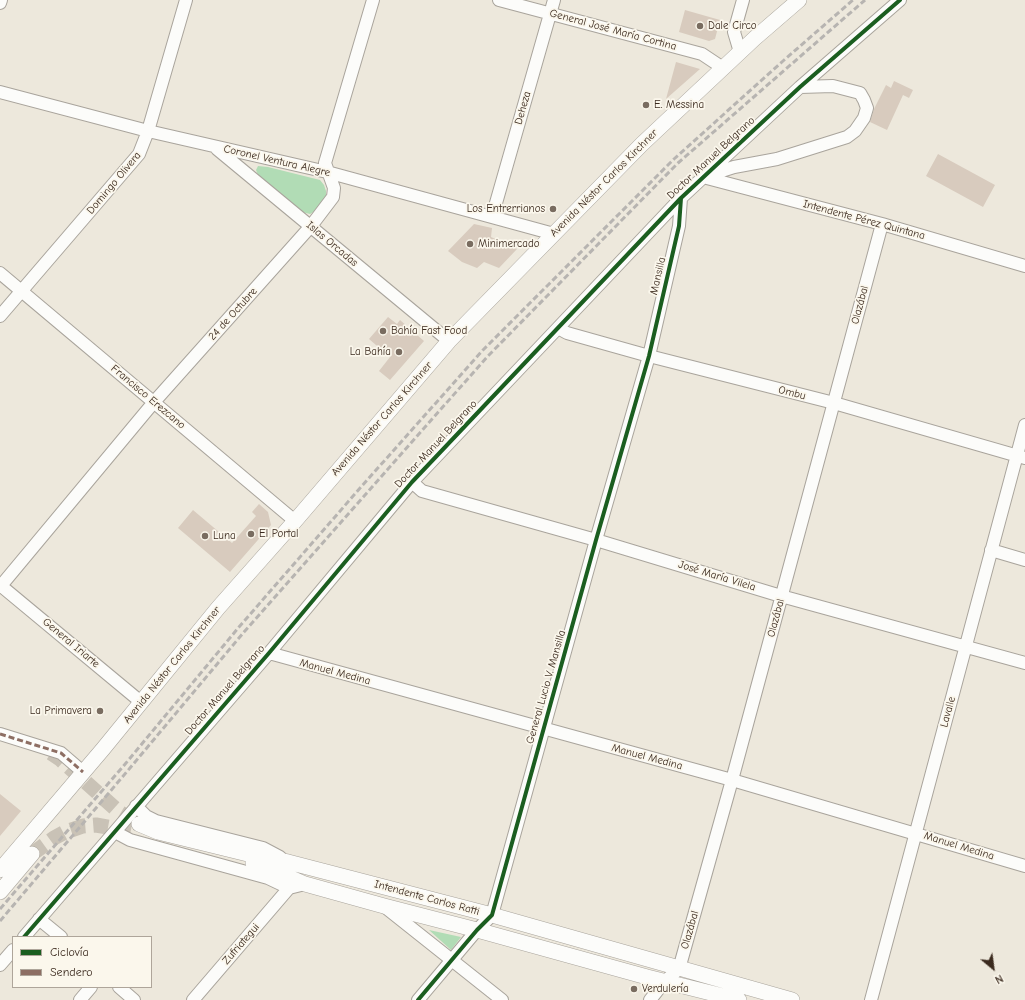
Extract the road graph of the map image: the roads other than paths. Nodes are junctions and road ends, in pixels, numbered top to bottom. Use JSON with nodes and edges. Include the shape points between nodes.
{"nodes":[{"id":1,"x":1,"y":0,"type":"edge"},
{"id":2,"x":186,"y":0,"type":"edge"},
{"id":3,"x":373,"y":0,"type":"edge"},
{"id":4,"x":499,"y":0,"type":"edge"},
{"id":5,"x":554,"y":0,"type":"edge"},
{"id":6,"x":743,"y":0,"type":"edge"},
{"id":7,"x":799,"y":0,"type":"edge"},
{"id":8,"x":900,"y":0,"type":"edge"},
{"id":9,"x":0,"y":3,"type":"edge"},
{"id":10,"x":550,"y":13,"type":"junction"},
{"id":11,"x":740,"y":52,"type":"junction"},
{"id":12,"x":723,"y":68,"type":"junction"},
{"id":13,"x":800,"y":87,"type":"junction"},
{"id":14,"x":0,"y":92,"type":"edge"},
{"id":15,"x":148,"y":131,"type":"junction"},
{"id":16,"x":215,"y":147,"type":"junction"},
{"id":17,"x":327,"y":172,"type":"junction"},
{"id":18,"x":703,"y":177,"type":"junction"},
{"id":19,"x":681,"y":198,"type":"junction"},
{"id":20,"x":492,"y":217,"type":"junction"},
{"id":21,"x":882,"y":224,"type":"junction"},
{"id":22,"x":311,"y":226,"type":"junction"},
{"id":23,"x":554,"y":234,"type":"junction"},
{"id":24,"x":1025,"y":266,"type":"edge"},
{"id":25,"x":0,"y":273,"type":"edge"},
{"id":26,"x":21,"y":292,"type":"junction"},
{"id":27,"x":0,"y":316,"type":"edge"},
{"id":28,"x":558,"y":328,"type":"junction"},
{"id":29,"x":449,"y":341,"type":"junction"},
{"id":30,"x":649,"y":356,"type":"junction"},
{"id":31,"x":154,"y":402,"type":"junction"},
{"id":32,"x":834,"y":403,"type":"junction"},
{"id":33,"x":1025,"y":425,"type":"edge"},
{"id":34,"x":1021,"y":457,"type":"edge"},
{"id":35,"x":412,"y":482,"type":"junction"},
{"id":36,"x":295,"y":521,"type":"junction"},
{"id":37,"x":596,"y":540,"type":"junction"},
{"id":38,"x":991,"y":550,"type":"junction"},
{"id":39,"x":1025,"y":560,"type":"edge"},
{"id":40,"x":0,"y":586,"type":"edge"},
{"id":41,"x":781,"y":596,"type":"junction"},
{"id":42,"x":966,"y":646,"type":"junction"},
{"id":43,"x":269,"y":653,"type":"junction"},
{"id":44,"x":1025,"y":663,"type":"edge"},
{"id":45,"x":141,"y":702,"type":"junction"},
{"id":46,"x":543,"y":729,"type":"junction"},
{"id":47,"x":0,"y":735,"type":"edge"},
{"id":48,"x":83,"y":772,"type":"junction"},
{"id":49,"x":732,"y":780,"type":"junction"},
{"id":50,"x":136,"y":806,"type":"junction"},
{"id":51,"x":115,"y":832,"type":"junction"},
{"id":52,"x":915,"y":833,"type":"junction"},
{"id":53,"x":32,"y":854,"type":"tunnel mouth"},
{"id":54,"x":288,"y":862,"type":"junction"},
{"id":55,"x":1025,"y":866,"type":"edge"},
{"id":56,"x":0,"y":870,"type":"edge"},
{"id":57,"x":305,"y":884,"type":"junction"},
{"id":58,"x":289,"y":888,"type":"junction"},
{"id":59,"x":0,"y":892,"type":"edge"},
{"id":60,"x":384,"y":906,"type":"junction"},
{"id":61,"x":492,"y":916,"type":"junction"},
{"id":62,"x":39,"y":919,"type":"junction"},
{"id":63,"x":476,"y":930,"type":"junction"},
{"id":64,"x":25,"y":936,"type":"edge"},
{"id":65,"x":59,"y":936,"type":"edge"},
{"id":66,"x":12,"y":951,"type":"edge"},
{"id":67,"x":452,"y":960,"type":"junction"},
{"id":68,"x":0,"y":965,"type":"edge"},
{"id":69,"x":679,"y":969,"type":"junction"},
{"id":70,"x":665,"y":981,"type":"junction"},
{"id":71,"x":90,"y":988,"type":"edge"},
{"id":72,"x":120,"y":988,"type":"edge"},
{"id":73,"x":80,"y":1000,"type":"edge"},
{"id":74,"x":134,"y":1000,"type":"edge"},
{"id":75,"x":193,"y":1000,"type":"edge"},
{"id":76,"x":418,"y":1000,"type":"edge"},
{"id":77,"x":502,"y":1000,"type":"edge"},
{"id":78,"x":650,"y":1000,"type":"edge"},
{"id":79,"x":739,"y":1000,"type":"edge"},
{"id":80,"x":792,"y":1000,"type":"edge"},
{"id":81,"x":871,"y":1000,"type":"edge"}],
"edges":[{"from":1,"to":9,"type":"street"},
{"from":2,"to":15,"type":"street","name":"Domingo Olivera"},
{"from":3,"to":17,"type":"street","name":"24 de Octubre","via":[[325,163]]},
{"from":4,"to":10,"type":"street","name":"General José María Cortina"},
{"from":5,"to":10,"type":"street","name":"Deheza"},
{"from":6,"to":11,"type":"street","via":[[734,32]]},
{"from":7,"to":11,"type":"main road","name":"Avenida Néstor Carlos Kirchner"},
{"from":8,"to":13,"type":"street","name":"Doctor Manuel Belgrano"},
{"from":10,"to":12,"type":"street","name":"General José María Cortina","via":[[702,54]]},
{"from":10,"to":20,"type":"street","name":"Deheza"},
{"from":11,"to":12,"type":"main road","name":"Avenida Néstor Carlos Kirchner"},
{"from":12,"to":23,"type":"main road","name":"Avenida Néstor Carlos Kirchner","via":[[642,144]]},
{"from":13,"to":18,"type":"street","name":"Doctor Manuel Belgrano"},
{"from":13,"to":18,"type":"street","via":[[833,86],[860,93],[867,108],[855,131],[847,137],[777,159],[734,167]]},
{"from":14,"to":15,"type":"street","name":"Coronel Ventura Alegre"},
{"from":15,"to":16,"type":"street","name":"Coronel Ventura Alegre"},
{"from":15,"to":26,"type":"street","name":"Domingo Olivera","via":[[139,154]]},
{"from":16,"to":17,"type":"street","name":"Coronel Ventura Alegre"},
{"from":16,"to":22,"type":"street","name":"Islas Orcadas"},
{"from":17,"to":20,"type":"street","name":"Coronel Ventura Alegre"},
{"from":17,"to":22,"type":"street","name":"24 de Octubre","via":[[334,188],[333,197]]},
{"from":18,"to":19,"type":"street","name":"Doctor Manuel Belgrano"},
{"from":18,"to":21,"type":"street","name":"Intendente Pérez Quintana"},
{"from":19,"to":28,"type":"street","name":"Doctor Manuel Belgrano"},
{"from":19,"to":30,"type":"street","name":"Mansilla","via":[[679,226]]},
{"from":20,"to":23,"type":"street","name":"Coronel Ventura Alegre"},
{"from":21,"to":24,"type":"street","name":"Intendente Pérez Quintana"},
{"from":21,"to":32,"type":"street","name":"Olazábal"},
{"from":22,"to":29,"type":"street","name":"Islas Orcadas"},
{"from":22,"to":31,"type":"street","name":"24 de Octubre"},
{"from":23,"to":29,"type":"main road","name":"Avenida Néstor Carlos Kirchner"},
{"from":25,"to":26,"type":"street","name":"Francisco Erezcano"},
{"from":26,"to":27,"type":"street","name":"Domingo Olivera"},
{"from":26,"to":31,"type":"street","name":"Francisco Erezcano"},
{"from":28,"to":30,"type":"street","name":"Ombu","via":[[567,333]]},
{"from":28,"to":35,"type":"street","name":"Doctor Manuel Belgrano"},
{"from":29,"to":36,"type":"main road","name":"Avenida Néstor Carlos Kirchner"},
{"from":30,"to":32,"type":"street","name":"Ombu"},
{"from":30,"to":37,"type":"street","name":"General Lucio V. Mansilla"},
{"from":31,"to":36,"type":"street","name":"Francisco Erezcano"},
{"from":31,"to":40,"type":"street","name":"24 de Octubre"},
{"from":32,"to":34,"type":"street","name":"Ombu"},
{"from":32,"to":41,"type":"street","name":"Olazábal"},
{"from":33,"to":34,"type":"street","name":"Lavalle"},
{"from":34,"to":38,"type":"street","name":"Lavalle"},
{"from":35,"to":37,"type":"street","name":"José María Vilela","via":[[422,491]]},
{"from":35,"to":43,"type":"street","name":"Doctor Manuel Belgrano"},
{"from":36,"to":45,"type":"main road","name":"Avenida Néstor Carlos Kirchner","via":[[218,608]]},
{"from":37,"to":41,"type":"street","name":"José María Vilela"},
{"from":37,"to":46,"type":"street","name":"General Lucio V. Mansilla"},
{"from":38,"to":39,"type":"street"},
{"from":38,"to":42,"type":"street","name":"Lavalle"},
{"from":40,"to":45,"type":"street","name":"General Iriarte"},
{"from":41,"to":42,"type":"street","name":"José María Vilela"},
{"from":41,"to":49,"type":"street","name":"Olazábal"},
{"from":42,"to":44,"type":"street","name":"José María Vilela"},
{"from":42,"to":52,"type":"street","name":"Lavalle"},
{"from":43,"to":46,"type":"street","name":"Manuel Medina"},
{"from":43,"to":50,"type":"street","name":"Doctor Manuel Belgrano"},
{"from":45,"to":48,"type":"main road","name":"Avenida Néstor Carlos Kirchner"},
{"from":46,"to":49,"type":"street","name":"Manuel Medina"},
{"from":46,"to":61,"type":"street","name":"General Lucio V. Mansilla"},
{"from":47,"to":48,"type":"street","via":[[62,754]]},
{"from":48,"to":56,"type":"main road","name":"Avenida Néstor Carlos Kirchner"},
{"from":49,"to":52,"type":"street","name":"Manuel Medina"},
{"from":49,"to":69,"type":"street","name":"Olazábal"},
{"from":50,"to":51,"type":"street","name":"Doctor Manuel Belgrano"},
{"from":50,"to":54,"type":"street","name":"Intendente Carlos Ratti","via":[[156,821],[263,848]]},
{"from":51,"to":58,"type":"street","via":[[130,840],[268,878]]},
{"from":51,"to":62,"type":"street","name":"Doctor Manuel Belgrano"},
{"from":52,"to":55,"type":"street","name":"Manuel Medina"},
{"from":52,"to":81,"type":"street","name":"Lavalle"},
{"from":53,"to":59,"type":"main road"},
{"from":54,"to":57,"type":"main road","name":"Intendente Carlos Ratti","via":[[137,828],[255,864]]},
{"from":54,"to":61,"type":"main road","name":"Intendente Carlos Ratti"},
{"from":57,"to":58,"type":"street","name":"Intendente Carlos Ratti"},
{"from":57,"to":60,"type":"main road","name":"Intendente Carlos Ratti"},
{"from":58,"to":75,"type":"street","name":"Zufriategui"},
{"from":60,"to":63,"type":"main road","name":"Intendente Carlos Ratti"},
{"from":60,"to":67,"type":"street"},
{"from":61,"to":63,"type":"street"},
{"from":61,"to":69,"type":"main road","name":"Intendente Carlos Ratti"},
{"from":62,"to":64,"type":"street","name":"Doctor Manuel Belgrano"},
{"from":62,"to":65,"type":"street"},
{"from":63,"to":67,"type":"street"},
{"from":63,"to":70,"type":"main road","name":"Intendente Carlos Ratti"},
{"from":66,"to":68,"type":"street"},
{"from":67,"to":76,"type":"street"},
{"from":67,"to":77,"type":"street"},
{"from":69,"to":70,"type":"street"},
{"from":69,"to":80,"type":"main road","name":"Intendente Carlos Ratti"},
{"from":70,"to":78,"type":"street"},
{"from":70,"to":79,"type":"main road","name":"Intendente Carlos Ratti"},
{"from":71,"to":73,"type":"street"},
{"from":72,"to":74,"type":"street"}]}
